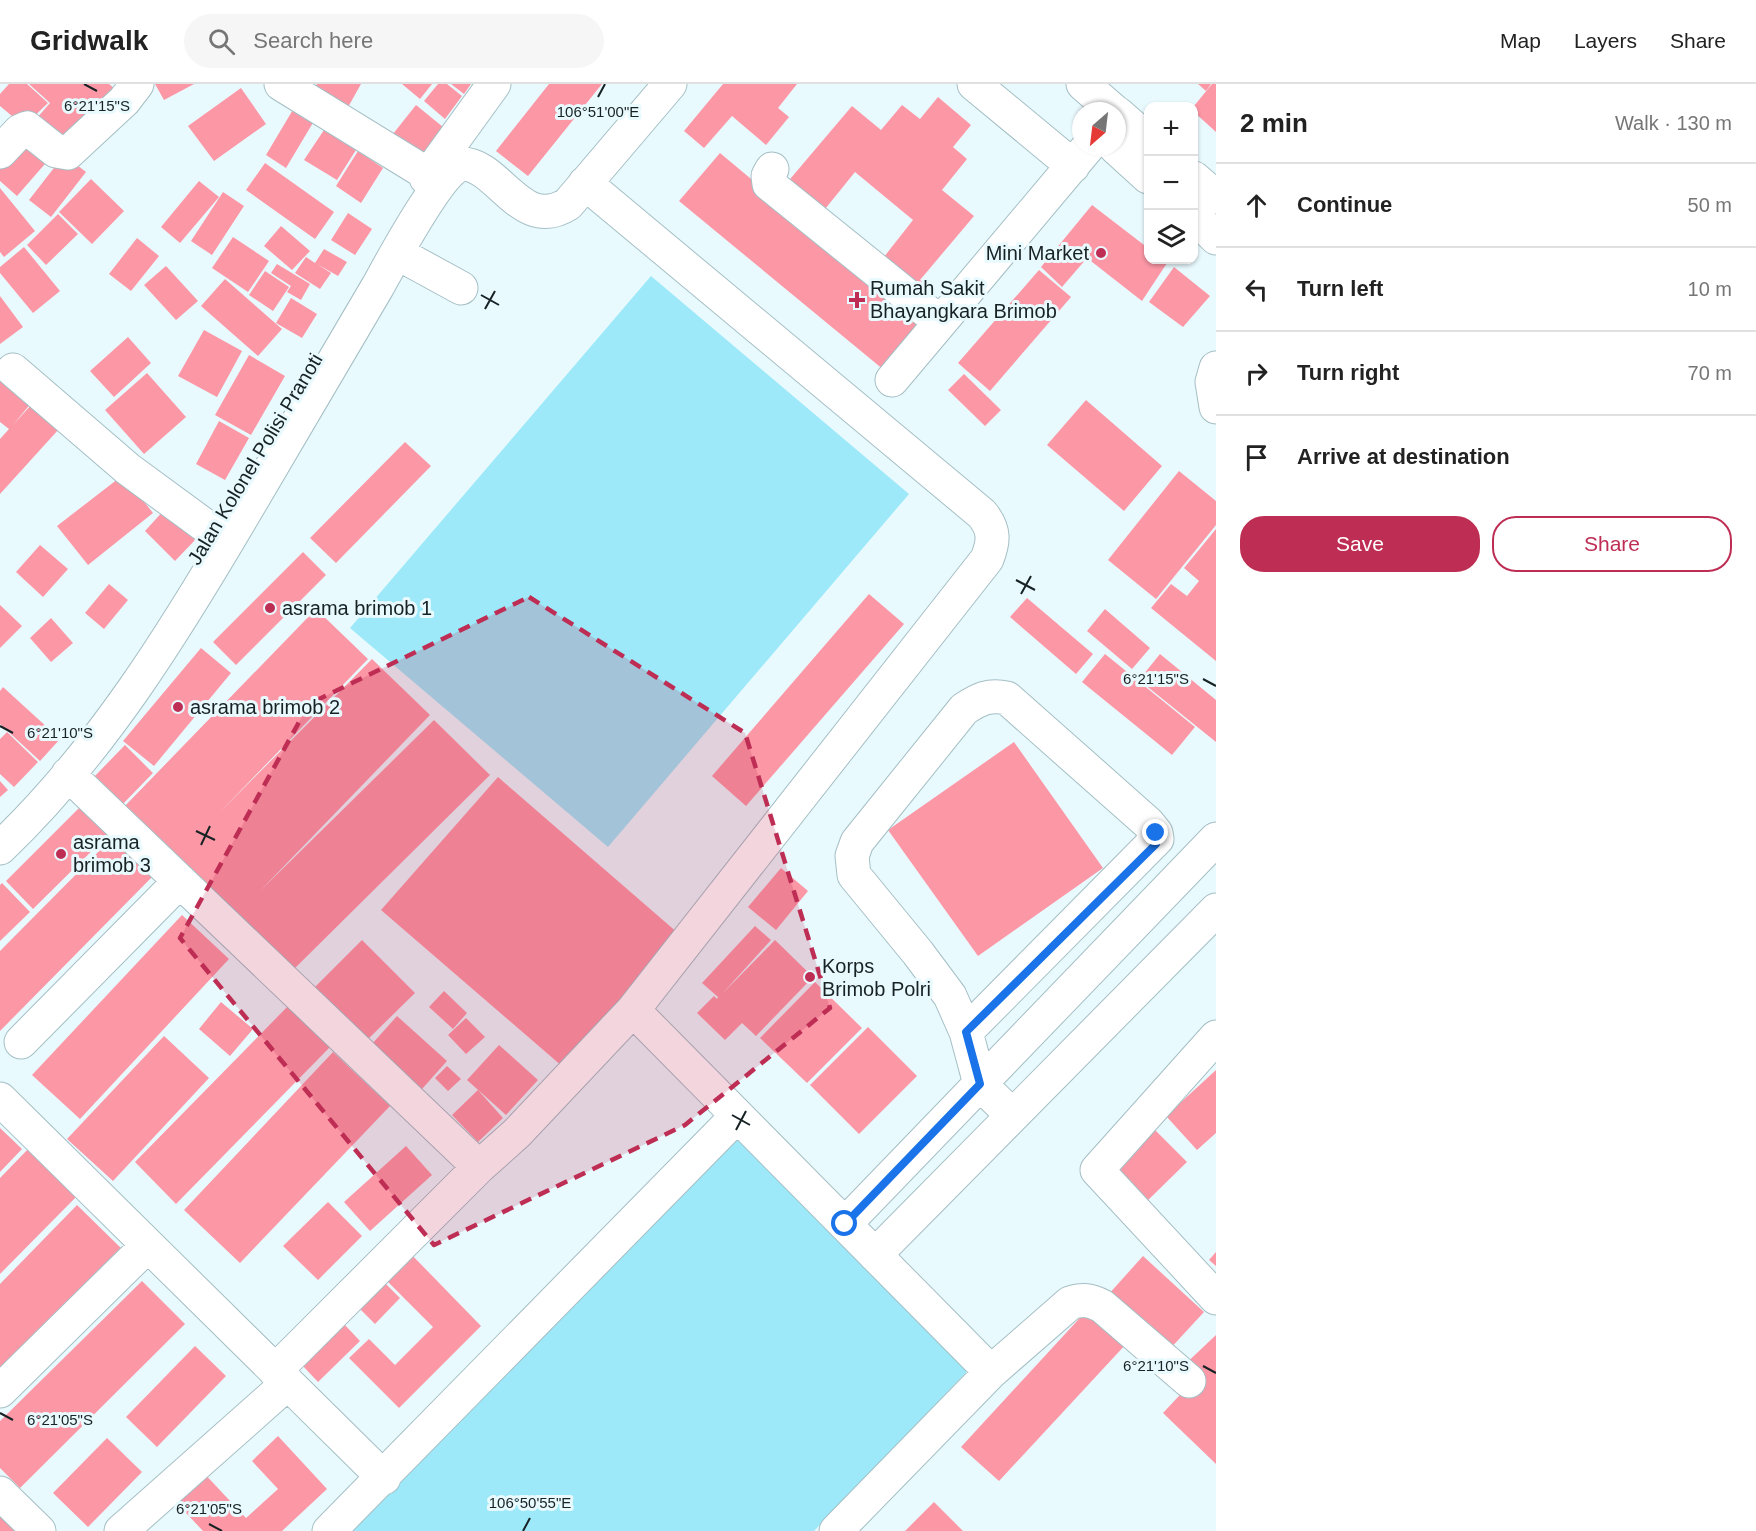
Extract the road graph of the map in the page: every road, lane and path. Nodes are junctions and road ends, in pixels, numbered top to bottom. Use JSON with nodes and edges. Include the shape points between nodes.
{"nodes":[{"id":1,"x":137,"y":84,"type":"edge"},
{"id":2,"x":280,"y":84,"type":"edge"},
{"id":3,"x":492,"y":84,"type":"edge"},
{"id":4,"x":670,"y":84,"type":"edge"},
{"id":5,"x":974,"y":84,"type":"edge"},
{"id":6,"x":1088,"y":86,"type":"edge"},
{"id":7,"x":1105,"y":102,"type":"edge"},
{"id":8,"x":1126,"y":120,"type":"edge"},
{"id":9,"x":1144,"y":136,"type":"edge"},
{"id":10,"x":1072,"y":151,"type":"edge"},
{"id":11,"x":0,"y":152,"type":"edge"},
{"id":12,"x":1080,"y":156,"type":"edge"},
{"id":13,"x":1124,"y":156,"type":"edge"},
{"id":14,"x":772,"y":169,"type":"dead end"},
{"id":15,"x":1144,"y":173,"type":"edge"},
{"id":16,"x":429,"y":175,"type":"junction"},
{"id":17,"x":585,"y":183,"type":"junction"},
{"id":18,"x":1201,"y":199,"type":"edge"},
{"id":19,"x":1216,"y":238,"type":"edge"},
{"id":20,"x":397,"y":253,"type":"junction"},
{"id":21,"x":461,"y":288,"type":"dead end"},
{"id":22,"x":940,"y":322,"type":"junction"},
{"id":23,"x":1216,"y":368,"type":"edge"},
{"id":24,"x":13,"y":370,"type":"dead end"},
{"id":25,"x":892,"y":380,"type":"dead end"},
{"id":26,"x":1216,"y":407,"type":"edge"},
{"id":27,"x":211,"y":530,"type":"junction"},
{"id":28,"x":68,"y":774,"type":"junction"},
{"id":29,"x":0,"y":821,"type":"edge"},
{"id":30,"x":1216,"y":839,"type":"edge"},
{"id":31,"x":0,"y":848,"type":"edge"},
{"id":32,"x":180,"y":881,"type":"junction"},
{"id":33,"x":1216,"y":910,"type":"edge"},
{"id":34,"x":633,"y":1010,"type":"junction"},
{"id":35,"x":966,"y":1032,"type":"junction"},
{"id":36,"x":1216,"y":1037,"type":"edge"},
{"id":37,"x":21,"y":1042,"type":"dead end"},
{"id":38,"x":980,"y":1084,"type":"junction"},
{"id":39,"x":0,"y":1099,"type":"edge"},
{"id":40,"x":1012,"y":1115,"type":"junction"},
{"id":41,"x":737,"y":1116,"type":"junction"},
{"id":42,"x":479,"y":1167,"type":"junction"},
{"id":43,"x":845,"y":1224,"type":"junction"},
{"id":44,"x":148,"y":1245,"type":"junction"},
{"id":45,"x":875,"y":1255,"type":"junction"},
{"id":46,"x":1216,"y":1298,"type":"edge"},
{"id":47,"x":992,"y":1372,"type":"junction"},
{"id":48,"x":281,"y":1377,"type":"junction"},
{"id":49,"x":1188,"y":1381,"type":"dead end"},
{"id":50,"x":0,"y":1391,"type":"edge"},
{"id":51,"x":384,"y":1478,"type":"junction"},
{"id":52,"x":0,"y":1493,"type":"edge"},
{"id":53,"x":39,"y":1531,"type":"edge"},
{"id":54,"x":121,"y":1531,"type":"edge"},
{"id":55,"x":329,"y":1531,"type":"edge"},
{"id":56,"x":836,"y":1531,"type":"edge"}],
"edges":[{"from":1,"to":11,"type":"street","via":[[68,153],[56,151],[27,128]]},
{"from":2,"to":16,"type":"street"},
{"from":3,"to":16,"type":"street","name":"Jalan Kolonel Polisi Pranoti"},
{"from":4,"to":17,"type":"street"},
{"from":5,"to":10,"type":"street"},
{"from":6,"to":7,"type":"street"},
{"from":8,"to":9,"type":"street"},
{"from":12,"to":22,"type":"street"},
{"from":13,"to":15,"type":"street"},
{"from":14,"to":22,"type":"street","via":[[769,184]]},
{"from":16,"to":27,"type":"street","name":"Jalan Kolonel Polisi Pranoti"},
{"from":17,"to":20,"type":"street","via":[[568,204],[543,211],[521,203],[479,170],[462,164],[442,181]]},
{"from":17,"to":34,"type":"street","via":[[982,514],[994,539],[987,559]]},
{"from":18,"to":19,"type":"street"},
{"from":20,"to":21,"type":"street"},
{"from":20,"to":28,"type":"street","via":[[181,620]]},
{"from":22,"to":25,"type":"street"},
{"from":23,"to":26,"type":"street","via":[[1212,382]]},
{"from":24,"to":27,"type":"street","via":[[128,469]]},
{"from":27,"to":29,"type":"street","name":"Jalan Kolonel Polisi Pranoti","via":[[92,713],[36,784]]},
{"from":28,"to":31,"type":"street"},
{"from":28,"to":32,"type":"street"},
{"from":30,"to":38,"type":"street"},
{"from":32,"to":37,"type":"street"},
{"from":32,"to":42,"type":"street"},
{"from":33,"to":40,"type":"street"},
{"from":34,"to":41,"type":"street"},
{"from":34,"to":42,"type":"street","via":[[517,1133]]},
{"from":35,"to":35,"type":"street","via":[[950,996],[854,875],[852,856],[857,842],[964,709],[979,698],[997,696],[1007,698],[1155,831],[1157,839]]},
{"from":35,"to":38,"type":"street"},
{"from":36,"to":46,"type":"street","via":[[1097,1170]]},
{"from":38,"to":40,"type":"street"},
{"from":38,"to":43,"type":"street"},
{"from":39,"to":44,"type":"street"},
{"from":40,"to":45,"type":"street"},
{"from":41,"to":43,"type":"street"},
{"from":41,"to":51,"type":"street"},
{"from":42,"to":48,"type":"street"},
{"from":43,"to":45,"type":"street"},
{"from":44,"to":48,"type":"street"},
{"from":44,"to":50,"type":"street"},
{"from":45,"to":47,"type":"street"},
{"from":47,"to":49,"type":"street","via":[[1057,1312],[1081,1300],[1092,1301],[1111,1312]]},
{"from":47,"to":56,"type":"street"},
{"from":48,"to":51,"type":"street"},
{"from":48,"to":54,"type":"street"},
{"from":51,"to":55,"type":"street"},
{"from":52,"to":53,"type":"street"}]}
